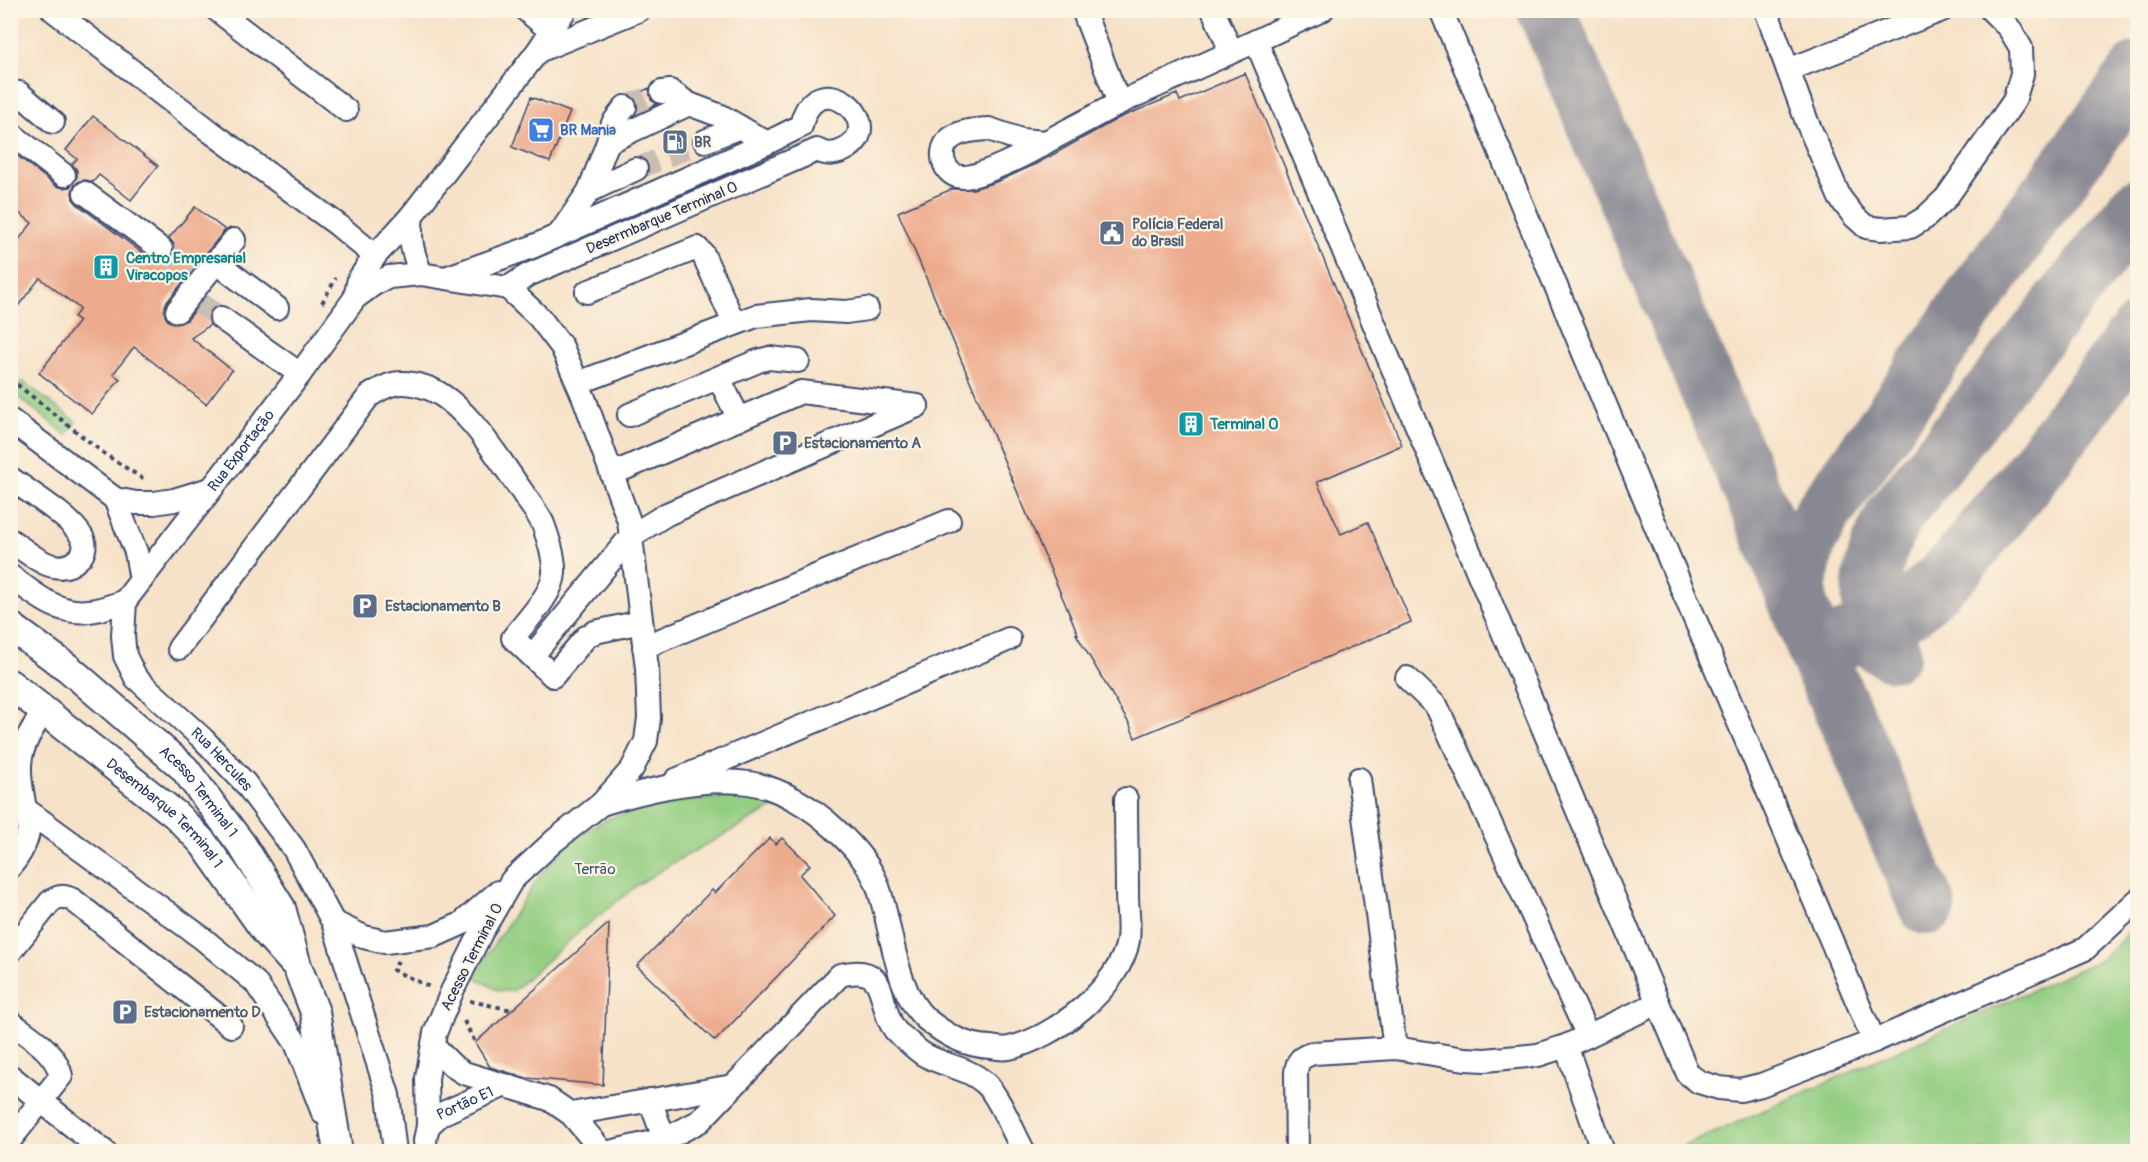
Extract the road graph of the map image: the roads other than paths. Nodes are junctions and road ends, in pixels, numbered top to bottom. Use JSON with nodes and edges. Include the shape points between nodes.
{"nodes":[{"id":1,"x":53,"y":10,"type":"edge"},
{"id":2,"x":217,"y":10,"type":"edge"},
{"id":3,"x":526,"y":10,"type":"edge"},
{"id":4,"x":565,"y":10,"type":"edge"},
{"id":5,"x":639,"y":10,"type":"edge"},
{"id":6,"x":1083,"y":10,"type":"edge"},
{"id":7,"x":1214,"y":10,"type":"edge"},
{"id":8,"x":1323,"y":10,"type":"edge"},
{"id":9,"x":1442,"y":10,"type":"edge"},
{"id":10,"x":1766,"y":10,"type":"edge"},
{"id":11,"x":1942,"y":10,"type":"edge"},
{"id":12,"x":1991,"y":10,"type":"edge"},
{"id":13,"x":551,"y":31,"type":"junction"},
{"id":14,"x":1256,"y":41,"type":"junction"},
{"id":15,"x":538,"y":51,"type":"junction"},
{"id":16,"x":1231,"y":51,"type":"junction"},
{"id":17,"x":1788,"y":70,"type":"junction"},
{"id":18,"x":10,"y":92,"type":"edge"},
{"id":19,"x":662,"y":92,"type":"dead end"},
{"id":20,"x":1119,"y":103,"type":"junction"},
{"id":21,"x":688,"y":104,"type":"junction"},
{"id":22,"x":625,"y":107,"type":"tunnel mouth"},
{"id":23,"x":346,"y":110,"type":"dead end"},
{"id":24,"x":53,"y":122,"type":"dead end"},
{"id":25,"x":740,"y":127,"type":"junction"},
{"id":26,"x":10,"y":133,"type":"edge"},
{"id":27,"x":705,"y":141,"type":"tunnel mouth"},
{"id":28,"x":608,"y":142,"type":"junction"},
{"id":29,"x":1046,"y":142,"type":"dead end"},
{"id":30,"x":767,"y":143,"type":"junction"},
{"id":31,"x":636,"y":169,"type":"tunnel mouth"},
{"id":32,"x":64,"y":175,"type":"dead end"},
{"id":33,"x":589,"y":191,"type":"junction"},
{"id":34,"x":85,"y":193,"type":"dead end"},
{"id":35,"x":412,"y":215,"type":"junction"},
{"id":36,"x":560,"y":235,"type":"junction"},
{"id":37,"x":234,"y":240,"type":"dead end"},
{"id":38,"x":161,"y":249,"type":"tunnel mouth"},
{"id":39,"x":367,"y":249,"type":"junction"},
{"id":40,"x":216,"y":262,"type":"junction"},
{"id":41,"x":421,"y":274,"type":"junction"},
{"id":42,"x":446,"y":278,"type":"junction"},
{"id":43,"x":508,"y":288,"type":"junction"},
{"id":44,"x":587,"y":292,"type":"dead end"},
{"id":45,"x":193,"y":293,"type":"dead end"},
{"id":46,"x":355,"y":298,"type":"junction"},
{"id":47,"x":277,"y":308,"type":"dead end"},
{"id":48,"x":867,"y":309,"type":"dead end"},
{"id":49,"x":221,"y":318,"type":"tunnel mouth"},
{"id":50,"x":734,"y":323,"type":"junction"},
{"id":51,"x":798,"y":361,"type":"dead end"},
{"id":52,"x":300,"y":374,"type":"junction"},
{"id":53,"x":719,"y":378,"type":"junction"},
{"id":54,"x":578,"y":383,"type":"junction"},
{"id":55,"x":629,"y":415,"type":"dead end"},
{"id":56,"x":739,"y":419,"type":"junction"},
{"id":57,"x":10,"y":420,"type":"edge"},
{"id":58,"x":612,"y":474,"type":"junction"},
{"id":59,"x":10,"y":478,"type":"edge"},
{"id":60,"x":210,"y":489,"type":"junction"},
{"id":61,"x":115,"y":499,"type":"junction"},
{"id":62,"x":949,"y":521,"type":"dead end"},
{"id":63,"x":631,"y":536,"type":"junction"},
{"id":64,"x":10,"y":540,"type":"edge"},
{"id":65,"x":10,"y":576,"type":"edge"},
{"id":66,"x":141,"y":580,"type":"junction"},
{"id":67,"x":125,"y":601,"type":"junction"},
{"id":68,"x":641,"y":622,"type":"junction"},
{"id":69,"x":10,"y":626,"type":"edge"},
{"id":70,"x":1010,"y":639,"type":"dead end"},
{"id":71,"x":644,"y":647,"type":"junction"},
{"id":72,"x":179,"y":648,"type":"dead end"},
{"id":73,"x":533,"y":655,"type":"junction"},
{"id":74,"x":1407,"y":678,"type":"dead end"},
{"id":75,"x":10,"y":684,"type":"edge"},
{"id":76,"x":44,"y":710,"type":"junction"},
{"id":77,"x":1359,"y":779,"type":"dead end"},
{"id":78,"x":10,"y":790,"type":"edge"},
{"id":79,"x":650,"y":791,"type":"junction"},
{"id":80,"x":1126,"y":799,"type":"dead end"},
{"id":81,"x":601,"y":804,"type":"junction"},
{"id":82,"x":25,"y":808,"type":"junction"},
{"id":83,"x":10,"y":867,"type":"edge"},
{"id":84,"x":512,"y":880,"type":"junction"},
{"id":85,"x":2138,"y":900,"type":"edge"},
{"id":86,"x":333,"y":922,"type":"junction"},
{"id":87,"x":10,"y":952,"type":"edge"},
{"id":88,"x":297,"y":966,"type":"junction"},
{"id":89,"x":1658,"y":1003,"type":"junction"},
{"id":90,"x":10,"y":1022,"type":"edge"},
{"id":91,"x":231,"y":1026,"type":"dead end"},
{"id":92,"x":1588,"y":1035,"type":"junction"},
{"id":93,"x":1874,"y":1041,"type":"junction"},
{"id":94,"x":433,"y":1046,"type":"junction"},
{"id":95,"x":1566,"y":1046,"type":"junction"},
{"id":96,"x":1395,"y":1048,"type":"junction"},
{"id":97,"x":10,"y":1059,"type":"edge"},
{"id":98,"x":10,"y":1076,"type":"edge"},
{"id":99,"x":505,"y":1085,"type":"junction"},
{"id":100,"x":733,"y":1086,"type":"junction"},
{"id":101,"x":47,"y":1095,"type":"junction"},
{"id":102,"x":650,"y":1100,"type":"junction"},
{"id":103,"x":571,"y":1114,"type":"junction"},
{"id":104,"x":428,"y":1125,"type":"junction"},
{"id":105,"x":10,"y":1140,"type":"edge"},
{"id":106,"x":667,"y":1146,"type":"edge"},
{"id":107,"x":337,"y":1149,"type":"edge"},
{"id":108,"x":105,"y":1152,"type":"edge"},
{"id":109,"x":395,"y":1152,"type":"edge"},
{"id":110,"x":426,"y":1152,"type":"edge"},
{"id":111,"x":603,"y":1152,"type":"edge"},
{"id":112,"x":610,"y":1152,"type":"edge"},
{"id":113,"x":1024,"y":1152,"type":"edge"},
{"id":114,"x":1298,"y":1152,"type":"edge"},
{"id":115,"x":1603,"y":1152,"type":"edge"}],
"edges":[{"from":1,"to":39,"type":"street"},
{"from":2,"to":23,"type":"street"},
{"from":3,"to":13,"type":"street"},
{"from":4,"to":13,"type":"street"},
{"from":5,"to":15,"type":"street"},
{"from":6,"to":20,"type":"street"},
{"from":7,"to":16,"type":"street"},
{"from":8,"to":14,"type":"street"},
{"from":9,"to":93,"type":"street"},
{"from":10,"to":17,"type":"street"},
{"from":11,"to":17,"type":"street"},
{"from":12,"to":17,"type":"street","via":[[2021,48],[2022,74],[2014,101],[1946,198],[1910,227],[1866,227],[1840,198]]},
{"from":13,"to":15,"type":"street"},
{"from":14,"to":16,"type":"street"},
{"from":14,"to":89,"type":"street"},
{"from":15,"to":35,"type":"street"},
{"from":16,"to":20,"type":"street"},
{"from":18,"to":24,"type":"street","via":[[19,93]]},
{"from":19,"to":21,"type":"street","via":[[670,91]]},
{"from":20,"to":29,"type":"street"},
{"from":21,"to":25,"type":"street"},
{"from":21,"to":28,"type":"street"},
{"from":22,"to":28,"type":"street","via":[[613,123]]},
{"from":25,"to":27,"type":"street"},
{"from":25,"to":30,"type":"street"},
{"from":26,"to":32,"type":"street"},
{"from":28,"to":33,"type":"street"},
{"from":30,"to":36,"type":"street"},
{"from":30,"to":43,"type":"street","name":"Desermbarque Terminal 0","via":[[801,126],[811,104],[823,98],[836,97],[856,112],[857,137],[838,153],[817,150],[528,275]]},
{"from":31,"to":33,"type":"street"},
{"from":33,"to":36,"type":"street"},
{"from":34,"to":38,"type":"street"},
{"from":35,"to":39,"type":"street"},
{"from":35,"to":41,"type":"street","via":[[409,237]]},
{"from":36,"to":42,"type":"street"},
{"from":37,"to":40,"type":"street"},
{"from":39,"to":46,"type":"street"},
{"from":40,"to":45,"type":"street"},
{"from":40,"to":47,"type":"street"},
{"from":41,"to":42,"type":"street"},
{"from":41,"to":46,"type":"street","via":[[389,277]]},
{"from":42,"to":43,"type":"street"},
{"from":43,"to":54,"type":"street","via":[[539,317],[562,347]]},
{"from":44,"to":50,"type":"street","via":[[697,248]]},
{"from":46,"to":52,"type":"street","name":"Rua Exportação"},
{"from":48,"to":50,"type":"street","via":[[775,313]]},
{"from":49,"to":52,"type":"street"},
{"from":50,"to":54,"type":"street"},
{"from":51,"to":53,"type":"street","via":[[769,358]]},
{"from":52,"to":60,"type":"street","name":"Rua Exportação"},
{"from":53,"to":55,"type":"street"},
{"from":53,"to":56,"type":"street"},
{"from":54,"to":58,"type":"street"},
{"from":56,"to":58,"type":"street"},
{"from":56,"to":63,"type":"street","via":[[801,392],[917,406],[667,514]]},
{"from":57,"to":61,"type":"street"},
{"from":58,"to":63,"type":"street"},
{"from":59,"to":64,"type":"street","via":[[71,523],[83,538],[85,548],[81,557],[59,567],[46,565]]},
{"from":60,"to":61,"type":"street","via":[[154,503]]},
{"from":60,"to":66,"type":"street","name":"Rua Exportação"},
{"from":61,"to":66,"type":"street","via":[[136,552]]},
{"from":62,"to":71,"type":"street"},
{"from":63,"to":68,"type":"street"},
{"from":63,"to":73,"type":"street"},
{"from":65,"to":67,"type":"street","via":[[47,603],[72,611],[90,611]]},
{"from":66,"to":67,"type":"street","name":"Rua Exportação"},
{"from":67,"to":86,"type":"street","name":"Rua Hercules","via":[[125,656],[136,678],[245,783],[294,849]]},
{"from":68,"to":71,"type":"street"},
{"from":68,"to":73,"type":"street","via":[[586,637],[554,676]]},
{"from":69,"to":88,"type":"main road","name":"Acesso Terminal 1","via":[[68,668],[184,768],[242,845],[281,908]]},
{"from":70,"to":79,"type":"street"},
{"from":71,"to":81,"type":"street","via":[[649,718],[646,741],[632,769]]},
{"from":72,"to":73,"type":"street","via":[[369,396],[393,383],[408,383],[427,388],[464,414],[542,523],[552,556],[550,590],[513,638]]},
{"from":74,"to":92,"type":"street","via":[[1437,707]]},
{"from":75,"to":76,"type":"main road","name":"Desembarque Terminal 1"},
{"from":76,"to":82,"type":"street","via":[[26,740],[18,769]]},
{"from":76,"to":88,"type":"main road","name":"Desembarque Terminal 1","via":[[176,815],[203,843],[266,932]]},
{"from":77,"to":96,"type":"street"},
{"from":78,"to":82,"type":"street"},
{"from":79,"to":80,"type":"street","via":[[684,784],[748,783],[771,789],[824,818],[844,837],[876,882],[907,993],[924,1017],[952,1038],[976,1047],[1007,1048],[1035,1039],[1086,1005],[1114,976],[1128,940]]},
{"from":79,"to":81,"type":"street"},
{"from":81,"to":84,"type":"street","name":"Acesso Terminal 0"},
{"from":82,"to":83,"type":"street","via":[[27,840]]},
{"from":82,"to":107,"type":"street","via":[[202,938],[255,982],[296,1043]]},
{"from":84,"to":86,"type":"street","via":[[461,924],[434,936],[385,942]]},
{"from":84,"to":94,"type":"street","name":"Acesso Terminal 0","via":[[450,997]]},
{"from":85,"to":93,"type":"street","via":[[2085,949]]},
{"from":86,"to":109,"type":"street","via":[[388,1095]]},
{"from":87,"to":91,"type":"street","via":[[50,902],[65,896]]},
{"from":88,"to":107,"type":"main road","name":"Acesso Terminal 1","via":[[315,1012]]},
{"from":89,"to":92,"type":"street"},
{"from":89,"to":93,"type":"street","via":[[1688,1074],[1719,1088],[1740,1090],[1761,1085]]},
{"from":90,"to":101,"type":"street","via":[[59,1064],[61,1076]]},
{"from":92,"to":95,"type":"street"},
{"from":94,"to":99,"type":"street","via":[[464,1073]]},
{"from":94,"to":104,"type":"street","name":"Acesso Terminal 0","via":[[427,1078]]},
{"from":95,"to":96,"type":"street","via":[[1538,1054],[1485,1060]]},
{"from":95,"to":115,"type":"street"},
{"from":96,"to":114,"type":"street","via":[[1314,1053],[1297,1062]]},
{"from":97,"to":101,"type":"street"},
{"from":98,"to":101,"type":"street"},
{"from":99,"to":103,"type":"street","via":[[549,1099]]},
{"from":99,"to":104,"type":"street","name":"Portão E1","via":[[441,1114]]},
{"from":100,"to":102,"type":"street"},
{"from":100,"to":106,"type":"street","via":[[700,1121]]},
{"from":100,"to":113,"type":"street","via":[[840,975],[856,971],[882,988],[895,1030],[922,1054],[987,1084]]},
{"from":101,"to":105,"type":"street"},
{"from":101,"to":108,"type":"street"},
{"from":102,"to":103,"type":"street"},
{"from":102,"to":106,"type":"street"},
{"from":103,"to":111,"type":"street"},
{"from":104,"to":110,"type":"street","name":"Acesso Terminal 0"},
{"from":106,"to":112,"type":"street"}]}
